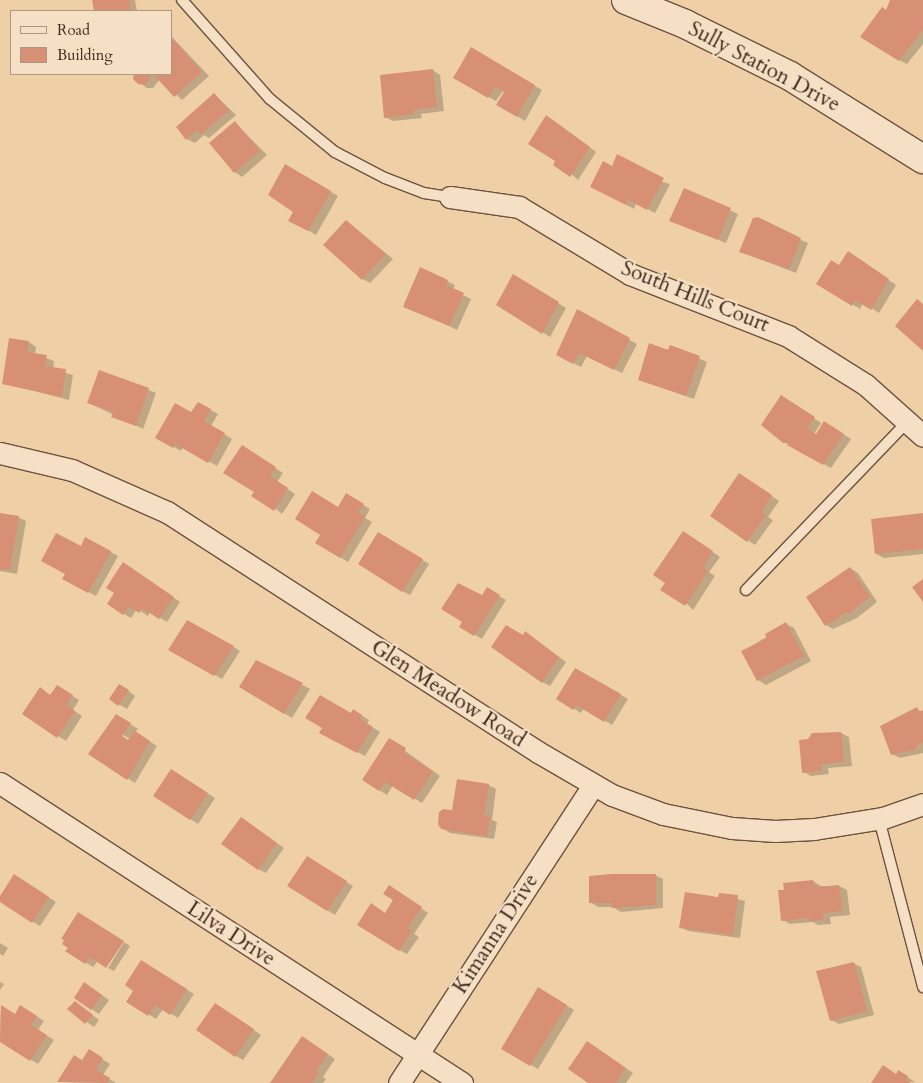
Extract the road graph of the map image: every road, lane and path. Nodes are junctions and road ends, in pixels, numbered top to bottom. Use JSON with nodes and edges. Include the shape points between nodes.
{"nodes":[{"id":1,"x":182,"y":0,"type":"edge"},
{"id":2,"x":626,"y":0,"type":"edge"},
{"id":3,"x":923,"y":159,"type":"edge"},
{"id":4,"x":450,"y":197,"type":"joint"},
{"id":5,"x":907,"y":422,"type":"junction"},
{"id":6,"x":923,"y":436,"type":"edge"},
{"id":7,"x":0,"y":453,"type":"edge"},
{"id":8,"x":746,"y":590,"type":"dead end"},
{"id":9,"x":0,"y":783,"type":"edge"},
{"id":10,"x":593,"y":785,"type":"junction"},
{"id":11,"x":923,"y":804,"type":"edge"},
{"id":12,"x":879,"y":819,"type":"junction"},
{"id":13,"x":923,"y":987,"type":"edge"},
{"id":14,"x":417,"y":1055,"type":"junction"},
{"id":15,"x":399,"y":1083,"type":"edge"},
{"id":16,"x":462,"y":1083,"type":"edge"}],
"edges":[{"from":1,"to":4,"type":"lane","via":[[270,99],[335,152],[385,178],[424,193]]},
{"from":2,"to":3,"type":"street","name":"Sully Station Drive","via":[[685,24],[790,76]]},
{"from":4,"to":5,"type":"street","name":"South Hills Court","via":[[519,207],[630,274],[788,336],[858,380]]},
{"from":5,"to":6,"type":"street","name":"South Hills Court"},
{"from":5,"to":8,"type":"lane"},
{"from":7,"to":10,"type":"street","name":"Glen Meadow Road","via":[[80,473],[167,512]]},
{"from":9,"to":14,"type":"street","name":"Lilva Drive"},
{"from":10,"to":12,"type":"street","name":"Glen Meadow Road","via":[[663,814],[732,828],[814,829]]},
{"from":10,"to":14,"type":"street","name":"Kimanna Drive"},
{"from":11,"to":12,"type":"street","name":"Glen Meadow Road"},
{"from":12,"to":13,"type":"lane"},
{"from":14,"to":15,"type":"street","name":"Kimanna Drive"},
{"from":14,"to":16,"type":"street","name":"Lilva Drive"}]}
